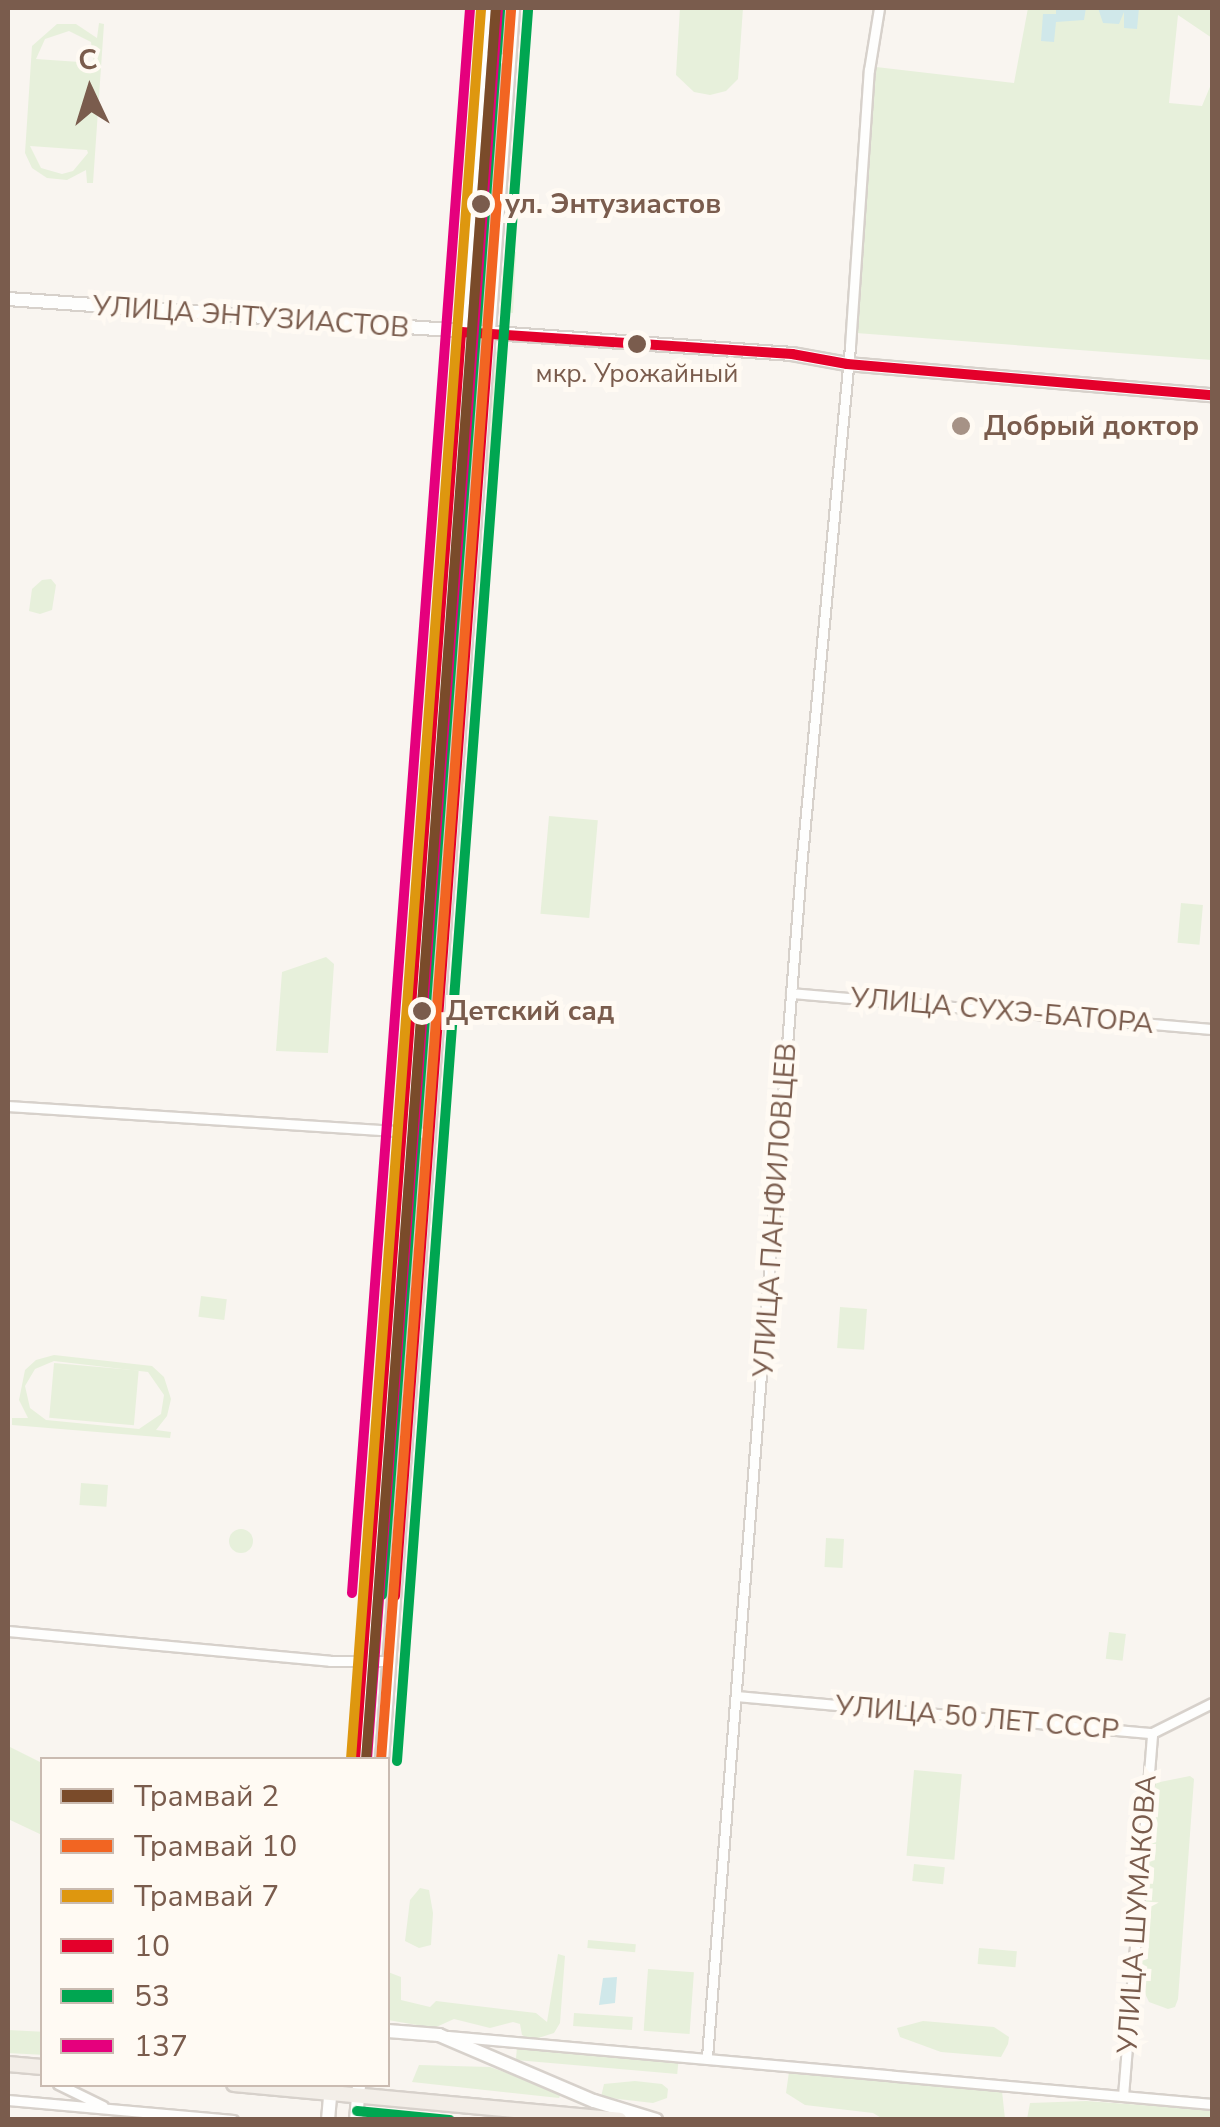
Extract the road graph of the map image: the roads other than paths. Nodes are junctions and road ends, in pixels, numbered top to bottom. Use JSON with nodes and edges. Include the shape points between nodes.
{"nodes":[{"id":1,"x":485,"y":8,"type":"edge"},
{"id":2,"x":513,"y":8,"type":"edge"},
{"id":3,"x":878,"y":8,"type":"edge"},
{"id":4,"x":482,"y":57,"type":"junction"},
{"id":5,"x":510,"y":59,"type":"junction"},
{"id":6,"x":8,"y":299,"type":"edge"},
{"id":7,"x":461,"y":332,"type":"junction"},
{"id":8,"x":489,"y":334,"type":"junction"},
{"id":9,"x":847,"y":364,"type":"junction"},
{"id":10,"x":1212,"y":395,"type":"edge"},
{"id":11,"x":791,"y":993,"type":"junction"},
{"id":12,"x":1212,"y":1029,"type":"edge"},
{"id":13,"x":8,"y":1106,"type":"edge"},
{"id":14,"x":402,"y":1130,"type":"junction"},
{"id":15,"x":430,"y":1133,"type":"junction"},
{"id":16,"x":8,"y":1631,"type":"edge"},
{"id":17,"x":390,"y":1662,"type":"junction"},
{"id":18,"x":362,"y":1663,"type":"junction"},
{"id":19,"x":736,"y":1696,"type":"junction"},
{"id":20,"x":1212,"y":1704,"type":"edge"},
{"id":21,"x":1152,"y":1733,"type":"junction"},
{"id":22,"x":355,"y":1757,"type":"edge"},
{"id":23,"x":382,"y":1757,"type":"edge"},
{"id":24,"x":390,"y":2031,"type":"edge"},
{"id":25,"x":440,"y":2035,"type":"junction"},
{"id":26,"x":707,"y":2058,"type":"junction"},
{"id":27,"x":12,"y":2064,"type":"edge"},
{"id":28,"x":40,"y":2067,"type":"edge"},
{"id":29,"x":40,"y":2076,"type":"edge"},
{"id":30,"x":64,"y":2087,"type":"edge"},
{"id":31,"x":292,"y":2087,"type":"edge"},
{"id":32,"x":330,"y":2089,"type":"edge"},
{"id":33,"x":358,"y":2090,"type":"edge"},
{"id":34,"x":1123,"y":2096,"type":"junction"},
{"id":35,"x":8,"y":2100,"type":"edge"},
{"id":36,"x":1212,"y":2104,"type":"edge"},
{"id":37,"x":110,"y":2110,"type":"junction"},
{"id":38,"x":233,"y":2120,"type":"edge"},
{"id":39,"x":328,"y":2120,"type":"edge"},
{"id":40,"x":356,"y":2120,"type":"edge"},
{"id":41,"x":619,"y":2120,"type":"edge"},
{"id":42,"x":656,"y":2120,"type":"edge"}],
"edges":[{"from":1,"to":4,"type":"main road"},
{"from":2,"to":5,"type":"main road"},
{"from":3,"to":9,"type":"street","name":"УЛИЦА ПАНФИЛОВЦЕВ"},
{"from":4,"to":5,"type":"street"},
{"from":4,"to":7,"type":"main road"},
{"from":5,"to":8,"type":"main road"},
{"from":6,"to":7,"type":"main road","name":"УЛИЦА ЭНТУЗИАСТОВ"},
{"from":7,"to":8,"type":"main road","name":"УЛИЦА ЭНТУЗИАСТОВ"},
{"from":7,"to":14,"type":"main road"},
{"from":8,"to":9,"type":"main road","name":"УЛИЦА ЭНТУЗИАСТОВ","via":[[792,354]]},
{"from":8,"to":15,"type":"main road"},
{"from":9,"to":10,"type":"main road","name":"УЛИЦА ЭНТУЗИАСТОВ"},
{"from":9,"to":11,"type":"street","name":"УЛИЦА ПАНФИЛОВЦЕВ"},
{"from":11,"to":12,"type":"street","name":"УЛИЦА СУХЭ-БАТОРА"},
{"from":11,"to":19,"type":"street","name":"УЛИЦА ПАНФИЛОВЦЕВ"},
{"from":13,"to":14,"type":"street"},
{"from":14,"to":15,"type":"street"},
{"from":14,"to":18,"type":"main road"},
{"from":15,"to":17,"type":"main road"},
{"from":16,"to":18,"type":"street"},
{"from":17,"to":18,"type":"street"},
{"from":17,"to":23,"type":"main road"},
{"from":18,"to":22,"type":"main road"},
{"from":19,"to":21,"type":"street","name":"УЛИЦА 50 ЛЕТ СССР"},
{"from":19,"to":26,"type":"street","name":"УЛИЦА ПАНФИЛОВЦЕВ"},
{"from":20,"to":21,"type":"street","name":"УЛИЦА 50 ЛЕТ СССР"},
{"from":21,"to":34,"type":"street","name":"УЛИЦА ШУМАКОВА"},
{"from":24,"to":25,"type":"main road"},
{"from":25,"to":26,"type":"street"},
{"from":25,"to":42,"type":"main road"},
{"from":26,"to":34,"type":"street"},
{"from":27,"to":28,"type":"main road"},
{"from":27,"to":29,"type":"street"},
{"from":30,"to":37,"type":"street"},
{"from":31,"to":32,"type":"main road"},
{"from":32,"to":33,"type":"main road"},
{"from":32,"to":39,"type":"main road"},
{"from":33,"to":40,"type":"main road"},
{"from":33,"to":41,"type":"main road"},
{"from":34,"to":36,"type":"street"},
{"from":35,"to":37,"type":"street"},
{"from":37,"to":38,"type":"street"}]}
